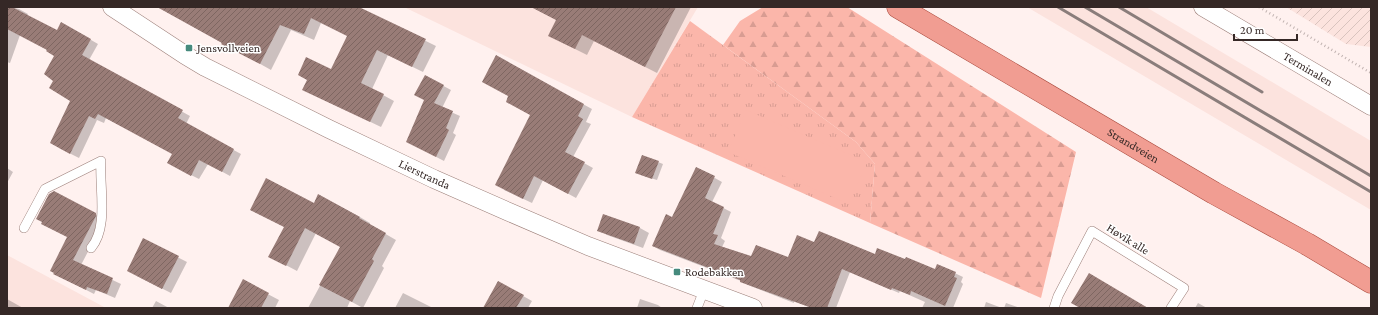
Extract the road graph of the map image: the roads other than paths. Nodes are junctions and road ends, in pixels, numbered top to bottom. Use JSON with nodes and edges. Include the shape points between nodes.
{"nodes":[{"id":1,"x":112,"y":7,"type":"edge"},
{"id":2,"x":898,"y":7,"type":"edge"},
{"id":3,"x":1203,"y":7,"type":"edge"},
{"id":4,"x":1371,"y":106,"type":"edge"},
{"id":5,"x":24,"y":228,"type":"dead end"},
{"id":6,"x":92,"y":248,"type":"dead end"},
{"id":7,"x":1371,"y":282,"type":"edge"},
{"id":8,"x":704,"y":290,"type":"junction"},
{"id":9,"x":697,"y":308,"type":"edge"},
{"id":10,"x":753,"y":308,"type":"edge"},
{"id":11,"x":1054,"y":308,"type":"edge"},
{"id":12,"x":1171,"y":308,"type":"edge"}],
"edges":[{"from":1,"to":8,"type":"street","name":"Lierstranda","via":[[205,67],[343,135],[508,212],[588,246]]},
{"from":2,"to":7,"type":"main road","name":"Strandveien"},
{"from":3,"to":4,"type":"street","name":"Terminalen"},
{"from":5,"to":6,"type":"lane","via":[[45,189],[101,161],[102,219],[97,241]]},
{"from":8,"to":9,"type":"lane"},
{"from":8,"to":10,"type":"street","name":"Lierstranda"},
{"from":11,"to":12,"type":"lane","name":"Høvik alle","via":[[1092,231],[1184,288]]}]}
